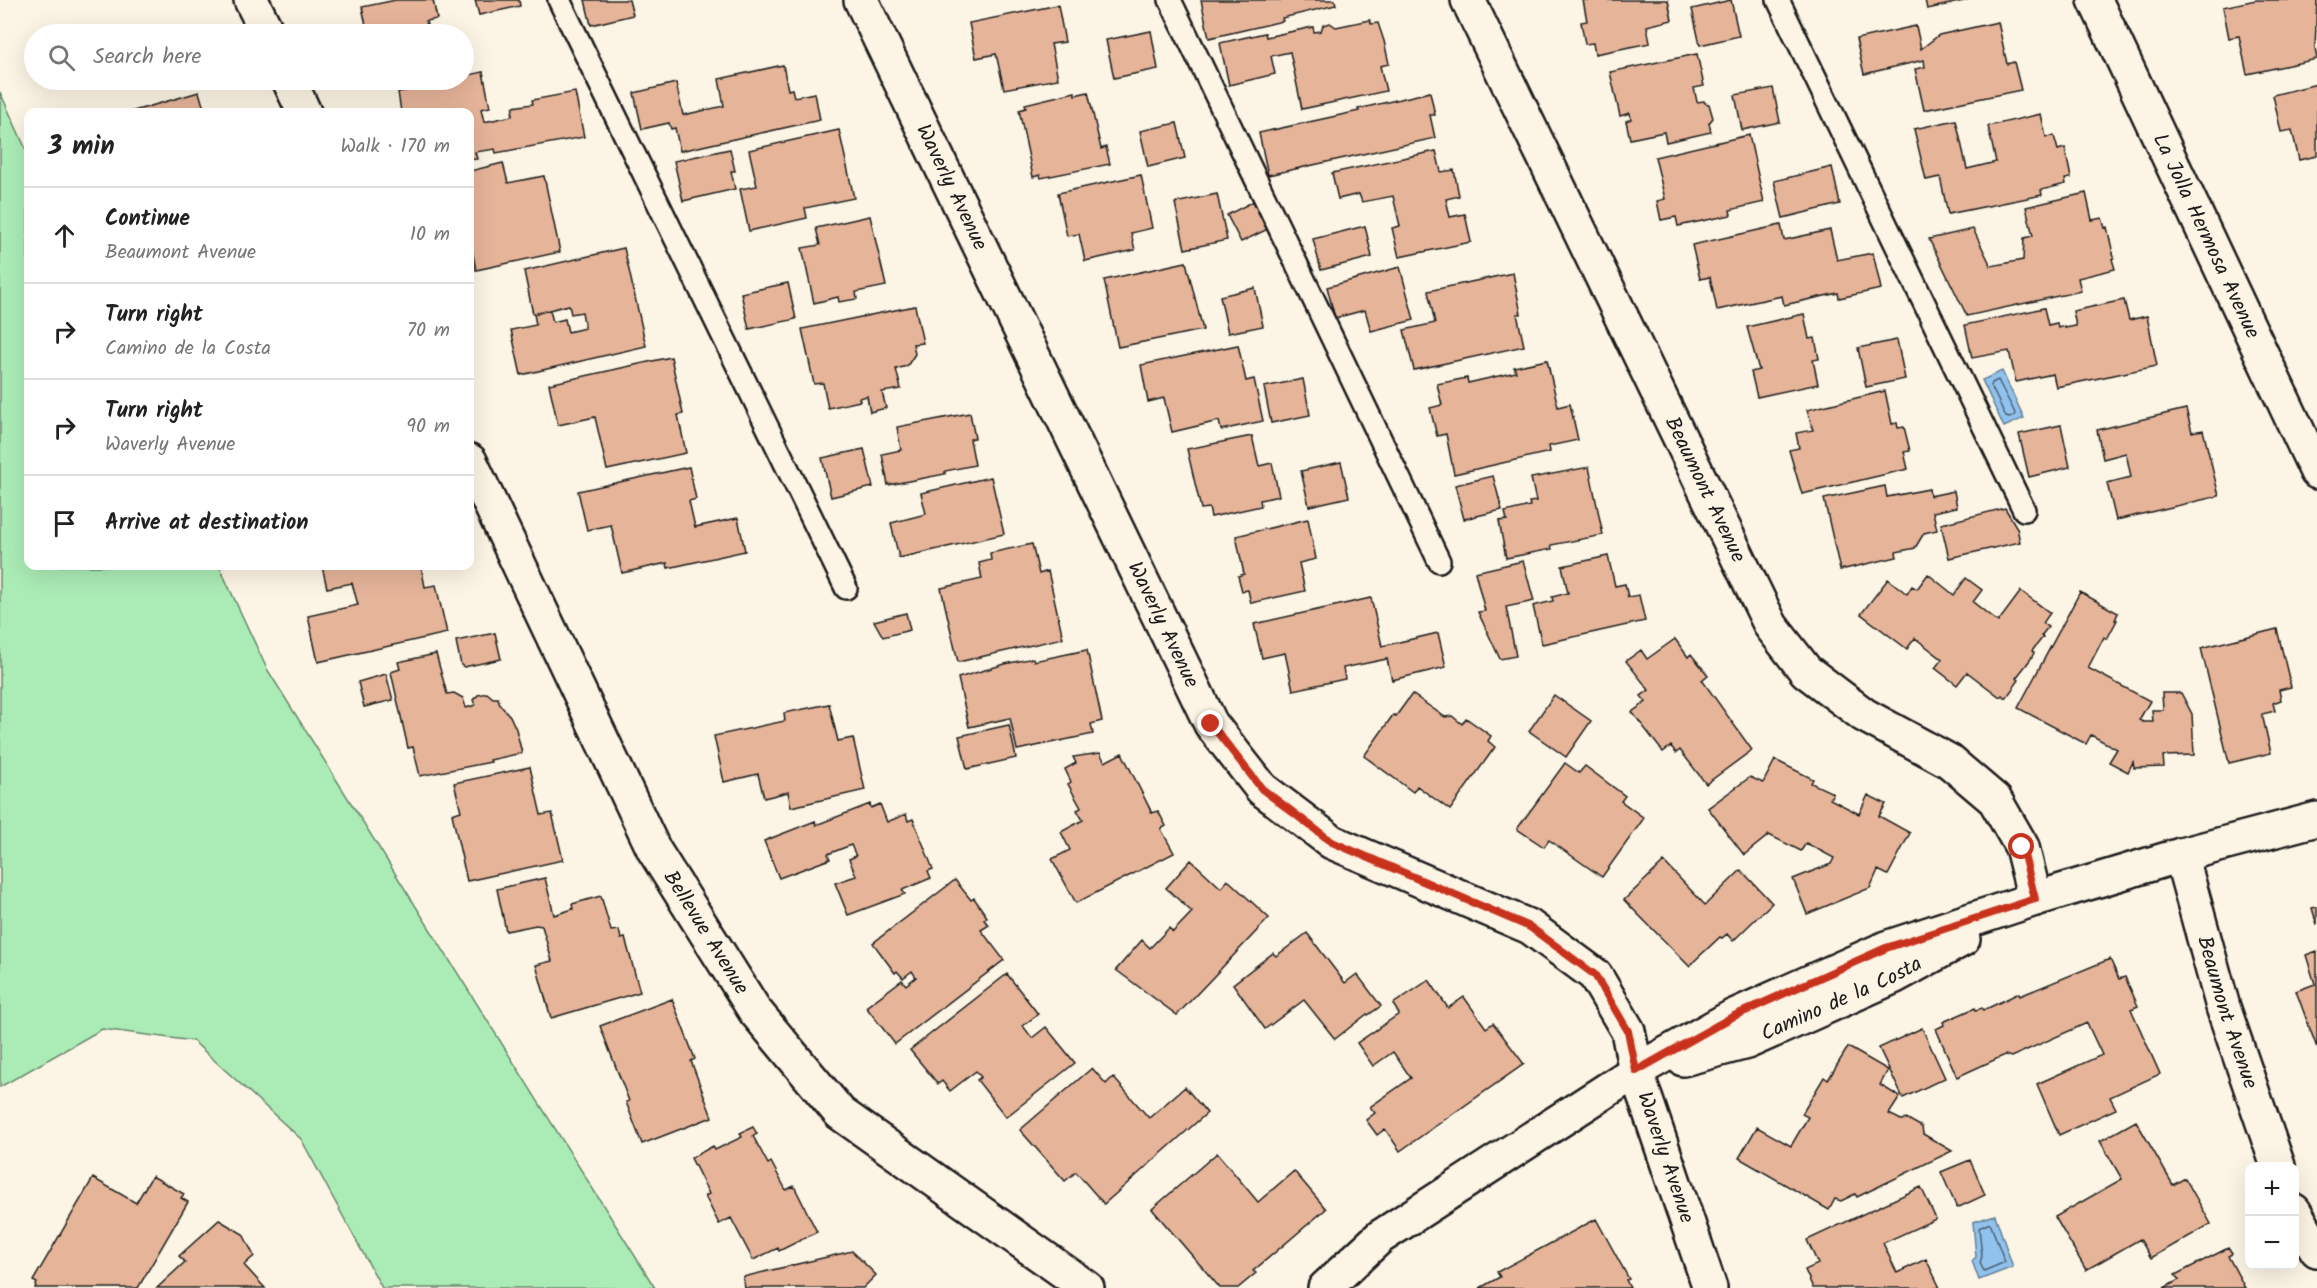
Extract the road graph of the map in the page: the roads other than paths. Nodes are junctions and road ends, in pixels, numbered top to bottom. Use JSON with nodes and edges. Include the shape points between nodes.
{"nodes":[{"id":1,"x":251,"y":0,"type":"edge"},
{"id":2,"x":558,"y":0,"type":"edge"},
{"id":3,"x":861,"y":0,"type":"edge"},
{"id":4,"x":1170,"y":0,"type":"edge"},
{"id":5,"x":1468,"y":0,"type":"edge"},
{"id":6,"x":1778,"y":0,"type":"edge"},
{"id":7,"x":2095,"y":0,"type":"edge"},
{"id":8,"x":263,"y":24,"type":"edge"},
{"id":9,"x":294,"y":90,"type":"edge"},
{"id":10,"x":302,"y":108,"type":"edge"},
{"id":11,"x":474,"y":469,"type":"edge"},
{"id":12,"x":2317,"y":472,"type":"edge"},
{"id":13,"x":2024,"y":510,"type":"dead end"},
{"id":14,"x":1439,"y":561,"type":"dead end"},
{"id":15,"x":846,"y":588,"type":"dead end"},
{"id":16,"x":2317,"y":819,"type":"edge"},
{"id":17,"x":2181,"y":855,"type":"junction"},
{"id":18,"x":2035,"y":899,"type":"junction"},
{"id":19,"x":1636,"y":1071,"type":"junction"},
{"id":20,"x":2276,"y":1162,"type":"edge"},
{"id":21,"x":2298,"y":1216,"type":"edge"},
{"id":22,"x":2317,"y":1250,"type":"edge"},
{"id":23,"x":1088,"y":1288,"type":"edge"},
{"id":24,"x":1325,"y":1288,"type":"edge"},
{"id":25,"x":1710,"y":1288,"type":"edge"}],
"edges":[{"from":1,"to":8,"type":"street"},
{"from":2,"to":15,"type":"lane"},
{"from":3,"to":19,"type":"street","name":"Waverly Avenue","via":[[1211,724],[1262,789],[1332,842],[1530,927],[1595,975],[1628,1031]]},
{"from":4,"to":14,"type":"lane"},
{"from":5,"to":18,"type":"street","name":"Beaumont Avenue","via":[[1771,626],[1806,671],[1864,715],[1949,761],[1995,800],[2022,847]]},
{"from":6,"to":13,"type":"lane"},
{"from":7,"to":12,"type":"street","name":"La Jolla Hermosa Avenue"},
{"from":9,"to":10,"type":"street"},
{"from":11,"to":23,"type":"street","name":"Bellevue Avenue","via":[[654,850],[755,1011],[840,1113]]},
{"from":16,"to":17,"type":"street","name":"Camino de la Costa"},
{"from":17,"to":18,"type":"street","name":"Camino de la Costa"},
{"from":17,"to":20,"type":"street","name":"Beaumont Avenue","via":[[2223,1007]]},
{"from":18,"to":19,"type":"street","name":"Camino de la Costa","via":[[1886,948],[1734,1016]]},
{"from":19,"to":24,"type":"street","name":"Camino de la Costa","via":[[1380,1237]]},
{"from":19,"to":25,"type":"street","name":"Waverly Avenue"},
{"from":21,"to":22,"type":"street"}]}
